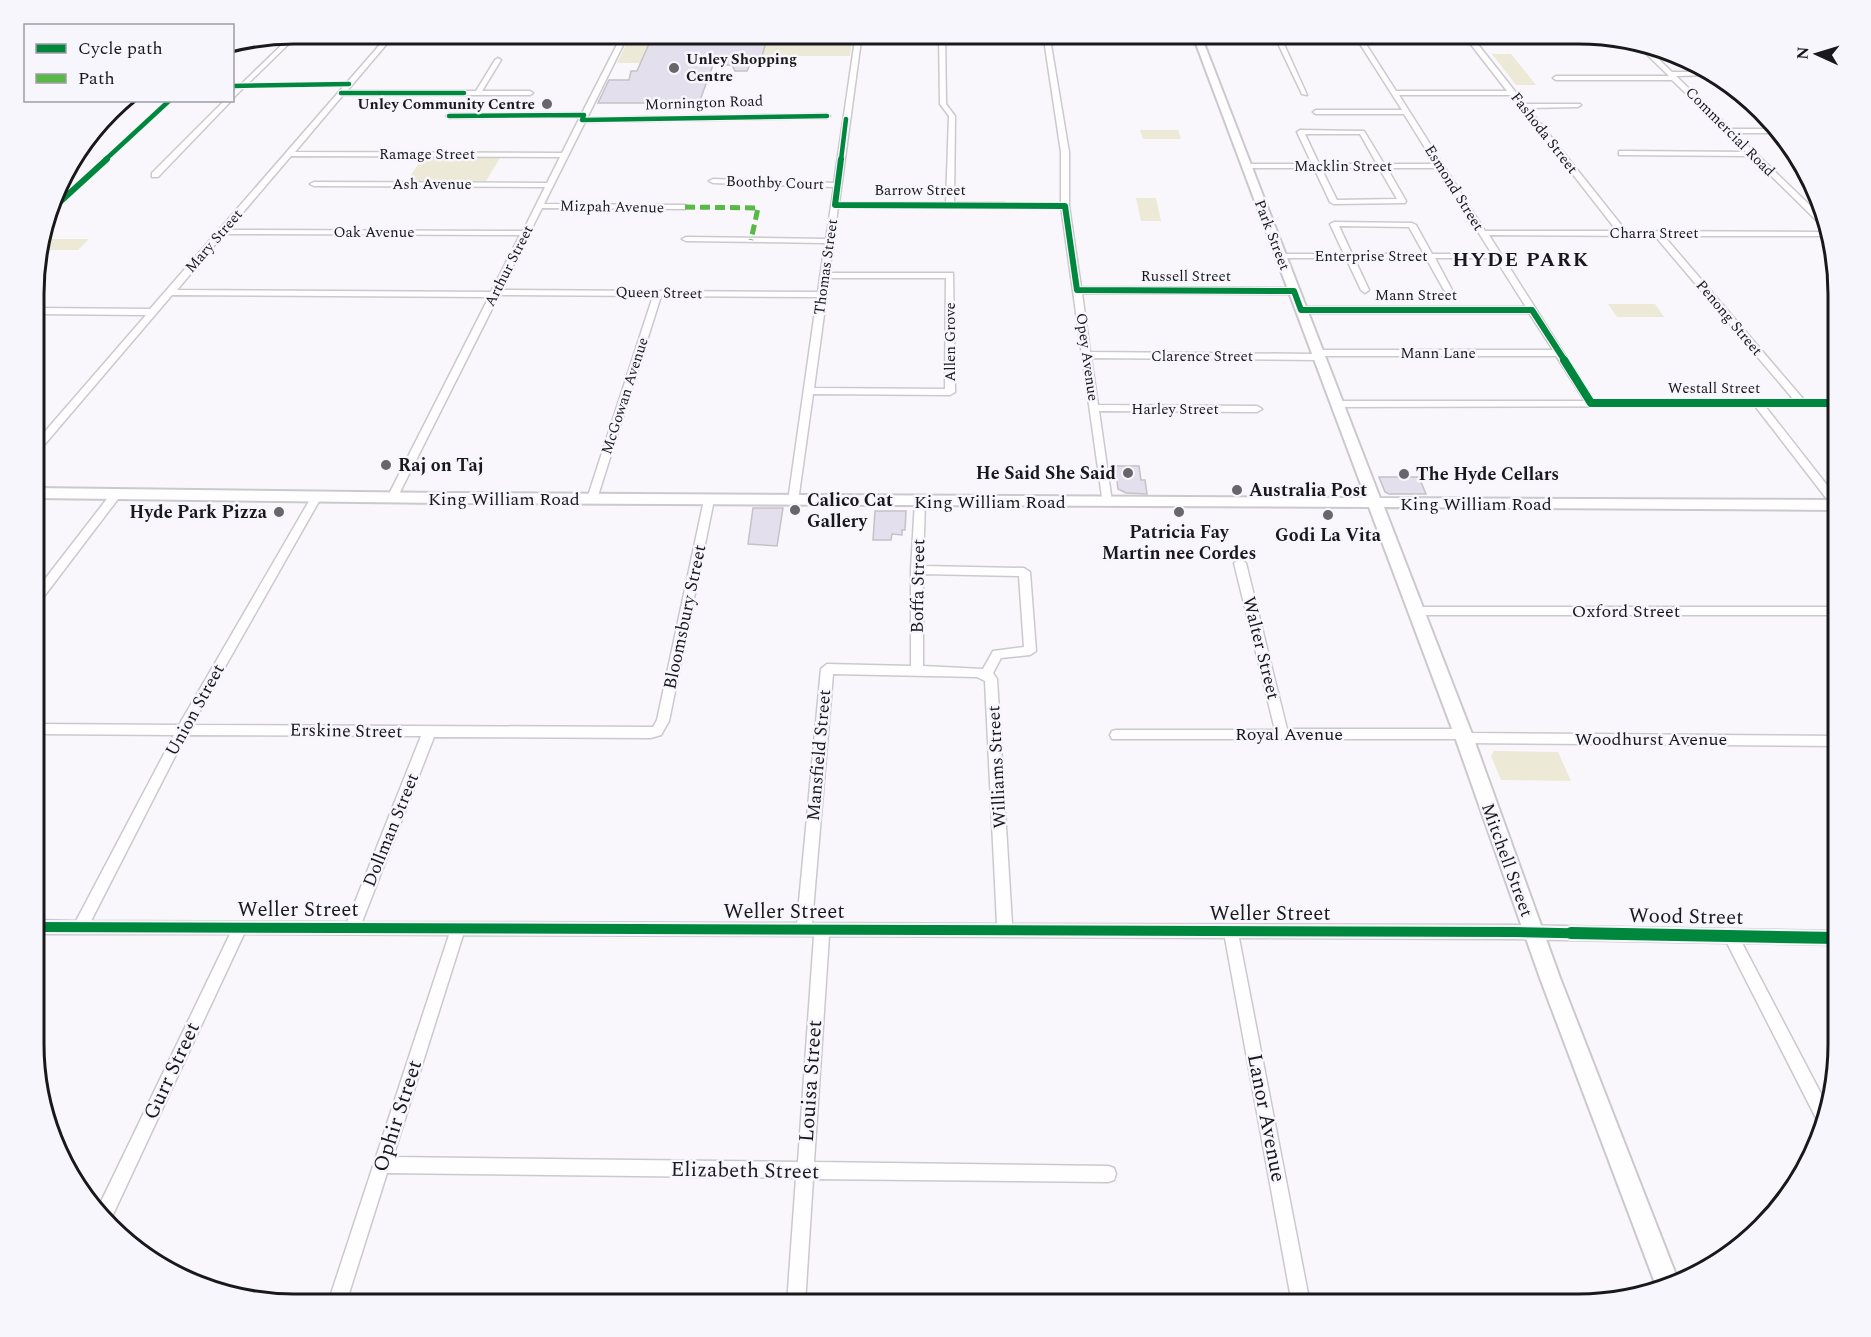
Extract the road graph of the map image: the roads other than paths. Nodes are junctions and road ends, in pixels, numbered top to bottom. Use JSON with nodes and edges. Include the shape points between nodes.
{"nodes":[{"id":1,"x":286,"y":44,"type":"edge"},
{"id":2,"x":383,"y":44,"type":"edge"},
{"id":3,"x":620,"y":44,"type":"edge"},
{"id":4,"x":857,"y":44,"type":"edge"},
{"id":5,"x":942,"y":44,"type":"edge"},
{"id":6,"x":1048,"y":44,"type":"edge"},
{"id":7,"x":1201,"y":44,"type":"edge"},
{"id":8,"x":1281,"y":44,"type":"edge"},
{"id":9,"x":1363,"y":44,"type":"edge"},
{"id":10,"x":1474,"y":44,"type":"edge"},
{"id":11,"x":1650,"y":55,"type":"edge"},
{"id":12,"x":498,"y":60,"type":"dead end"},
{"id":13,"x":1698,"y":75,"type":"edge"},
{"id":14,"x":1673,"y":76,"type":"junction"},
{"id":15,"x":1556,"y":78,"type":"dead end"},
{"id":16,"x":341,"y":93,"type":"junction"},
{"id":17,"x":478,"y":93,"type":"junction"},
{"id":18,"x":530,"y":93,"type":"dead end"},
{"id":19,"x":1394,"y":93,"type":"junction"},
{"id":20,"x":1513,"y":93,"type":"junction"},
{"id":21,"x":1305,"y":94,"type":"dead end"},
{"id":22,"x":234,"y":95,"type":"edge"},
{"id":23,"x":227,"y":102,"type":"edge"},
{"id":24,"x":1578,"y":105,"type":"dead end"},
{"id":25,"x":1523,"y":106,"type":"junction"},
{"id":26,"x":1316,"y":112,"type":"dead end"},
{"id":27,"x":1406,"y":112,"type":"junction"},
{"id":28,"x":449,"y":116,"type":"dead end"},
{"id":29,"x":827,"y":117,"type":"dead end"},
{"id":30,"x":583,"y":118,"type":"junction"},
{"id":31,"x":1767,"y":131,"type":"edge"},
{"id":32,"x":1731,"y":132,"type":"junction"},
{"id":33,"x":1622,"y":153,"type":"dead end"},
{"id":34,"x":289,"y":154,"type":"junction"},
{"id":35,"x":1755,"y":154,"type":"junction"},
{"id":36,"x":564,"y":155,"type":"junction"},
{"id":37,"x":1246,"y":166,"type":"junction"},
{"id":38,"x":1316,"y":166,"type":"junction"},
{"id":39,"x":1382,"y":166,"type":"junction"},
{"id":40,"x":1440,"y":166,"type":"junction"},
{"id":41,"x":154,"y":175,"type":"dead end"},
{"id":42,"x":714,"y":181,"type":"dead end"},
{"id":43,"x":314,"y":184,"type":"dead end"},
{"id":44,"x":549,"y":185,"type":"junction"},
{"id":45,"x":837,"y":185,"type":"junction"},
{"id":46,"x":835,"y":205,"type":"junction"},
{"id":47,"x":950,"y":205,"type":"junction"},
{"id":48,"x":1005,"y":205,"type":"dead end"},
{"id":49,"x":539,"y":206,"type":"junction"},
{"id":50,"x":685,"y":207,"type":"dead end"},
{"id":51,"x":1814,"y":213,"type":"edge"},
{"id":52,"x":222,"y":232,"type":"junction"},
{"id":53,"x":525,"y":233,"type":"junction"},
{"id":54,"x":1483,"y":233,"type":"junction"},
{"id":55,"x":1623,"y":233,"type":"junction"},
{"id":56,"x":1657,"y":233,"type":"junction"},
{"id":57,"x":1820,"y":234,"type":"edge"},
{"id":58,"x":686,"y":240,"type":"dead end"},
{"id":59,"x":831,"y":241,"type":"junction"},
{"id":60,"x":1281,"y":256,"type":"junction"},
{"id":61,"x":1349,"y":256,"type":"junction"},
{"id":62,"x":1430,"y":256,"type":"junction"},
{"id":63,"x":1497,"y":256,"type":"junction"},
{"id":64,"x":826,"y":276,"type":"junction"},
{"id":65,"x":1077,"y":290,"type":"junction"},
{"id":66,"x":1365,"y":290,"type":"dead end"},
{"id":67,"x":1448,"y":290,"type":"dead end"},
{"id":68,"x":1294,"y":291,"type":"junction"},
{"id":69,"x":170,"y":292,"type":"junction"},
{"id":70,"x":658,"y":293,"type":"junction"},
{"id":71,"x":495,"y":294,"type":"junction"},
{"id":72,"x":823,"y":295,"type":"junction"},
{"id":73,"x":1301,"y":310,"type":"junction"},
{"id":74,"x":1532,"y":310,"type":"junction"},
{"id":75,"x":44,"y":311,"type":"edge"},
{"id":76,"x":153,"y":312,"type":"junction"},
{"id":77,"x":1559,"y":353,"type":"junction"},
{"id":78,"x":1318,"y":355,"type":"junction"},
{"id":79,"x":1086,"y":356,"type":"junction"},
{"id":80,"x":810,"y":391,"type":"junction"},
{"id":81,"x":1591,"y":403,"type":"junction"},
{"id":82,"x":1801,"y":403,"type":"junction"},
{"id":83,"x":1828,"y":403,"type":"edge"},
{"id":84,"x":1336,"y":404,"type":"junction"},
{"id":85,"x":1758,"y":404,"type":"junction"},
{"id":86,"x":1094,"y":408,"type":"junction"},
{"id":87,"x":1257,"y":409,"type":"dead end"},
{"id":88,"x":44,"y":439,"type":"edge"},
{"id":89,"x":1828,"y":492,"type":"edge"},
{"id":90,"x":44,"y":493,"type":"edge"},
{"id":91,"x":117,"y":493,"type":"junction"},
{"id":92,"x":317,"y":496,"type":"junction"},
{"id":93,"x":392,"y":498,"type":"junction"},
{"id":94,"x":592,"y":499,"type":"junction"},
{"id":95,"x":709,"y":500,"type":"junction"},
{"id":96,"x":793,"y":501,"type":"junction"},
{"id":97,"x":920,"y":501,"type":"junction"},
{"id":98,"x":1107,"y":502,"type":"junction"},
{"id":99,"x":1374,"y":504,"type":"junction"},
{"id":100,"x":1828,"y":505,"type":"edge"},
{"id":101,"x":1240,"y":563,"type":"dead end"},
{"id":102,"x":917,"y":570,"type":"junction"},
{"id":103,"x":44,"y":588,"type":"edge"},
{"id":104,"x":1416,"y":611,"type":"junction"},
{"id":105,"x":1828,"y":611,"type":"edge"},
{"id":106,"x":917,"y":672,"type":"junction"},
{"id":107,"x":986,"y":674,"type":"junction"},
{"id":108,"x":44,"y":729,"type":"edge"},
{"id":109,"x":183,"y":729,"type":"junction"},
{"id":110,"x":657,"y":731,"type":"joint"},
{"id":111,"x":429,"y":732,"type":"junction"},
{"id":112,"x":1282,"y":733,"type":"junction"},
{"id":113,"x":1116,"y":735,"type":"dead end"},
{"id":114,"x":1463,"y":736,"type":"junction"},
{"id":115,"x":1828,"y":741,"type":"edge"},
{"id":116,"x":44,"y":927,"type":"edge"},
{"id":117,"x":80,"y":927,"type":"junction"},
{"id":118,"x":240,"y":928,"type":"junction"},
{"id":119,"x":352,"y":928,"type":"junction"},
{"id":120,"x":458,"y":929,"type":"junction"},
{"id":121,"x":804,"y":930,"type":"junction"},
{"id":122,"x":822,"y":930,"type":"junction"},
{"id":123,"x":1005,"y":930,"type":"junction"},
{"id":124,"x":1231,"y":932,"type":"junction"},
{"id":125,"x":1533,"y":932,"type":"junction"},
{"id":126,"x":1731,"y":936,"type":"junction"},
{"id":127,"x":1828,"y":938,"type":"edge"},
{"id":128,"x":1819,"y":1107,"type":"edge"},
{"id":129,"x":382,"y":1165,"type":"junction"},
{"id":130,"x":804,"y":1172,"type":"junction"},
{"id":131,"x":1108,"y":1174,"type":"dead end"},
{"id":132,"x":107,"y":1209,"type":"edge"},
{"id":133,"x":1665,"y":1277,"type":"edge"},
{"id":134,"x":340,"y":1294,"type":"edge"},
{"id":135,"x":797,"y":1294,"type":"edge"},
{"id":136,"x":1298,"y":1294,"type":"edge"}],
"edges":[{"from":1,"to":22,"type":"street"},
{"from":2,"to":16,"type":"street","name":"Mary Street"},
{"from":3,"to":30,"type":"street","name":"Arthur Street"},
{"from":4,"to":45,"type":"street","name":"Thomas Street"},
{"from":5,"to":47,"type":"street","via":[[943,104],[952,116]]},
{"from":6,"to":65,"type":"street","name":"Opey Avenue","via":[[1065,152],[1065,206]]},
{"from":7,"to":37,"type":"street","name":"Park Street"},
{"from":8,"to":21,"type":"street"},
{"from":9,"to":19,"type":"street","name":"Esmond Street"},
{"from":10,"to":20,"type":"street","name":"Fashoda Street"},
{"from":11,"to":14,"type":"street","name":"Commercial Road"},
{"from":12,"to":17,"type":"street"},
{"from":13,"to":14,"type":"street"},
{"from":14,"to":15,"type":"street"},
{"from":14,"to":32,"type":"street","name":"Commercial Road"},
{"from":16,"to":17,"type":"street"},
{"from":16,"to":34,"type":"street","name":"Mary Street"},
{"from":17,"to":18,"type":"street"},
{"from":19,"to":20,"type":"street"},
{"from":19,"to":27,"type":"street","name":"Esmond Street"},
{"from":20,"to":25,"type":"street","name":"Fashoda Street"},
{"from":23,"to":41,"type":"street"},
{"from":24,"to":25,"type":"street"},
{"from":25,"to":55,"type":"street","name":"Fashoda Street"},
{"from":26,"to":27,"type":"street"},
{"from":27,"to":40,"type":"street","name":"Esmond Street"},
{"from":28,"to":30,"type":"street","name":"Mornington Road"},
{"from":29,"to":30,"type":"street","name":"Mornington Road"},
{"from":30,"to":36,"type":"street","name":"Arthur Street"},
{"from":31,"to":32,"type":"street"},
{"from":32,"to":35,"type":"street","name":"Commercial Road"},
{"from":33,"to":35,"type":"street"},
{"from":34,"to":36,"type":"street","name":"Ramage Street"},
{"from":34,"to":52,"type":"street","name":"Mary Street"},
{"from":35,"to":51,"type":"street","name":"Commercial Road"},
{"from":36,"to":44,"type":"street","name":"Arthur Street"},
{"from":37,"to":38,"type":"street","name":"Macklin Street"},
{"from":37,"to":60,"type":"street","name":"Park Street"},
{"from":38,"to":39,"type":"street","name":"Macklin Street"},
{"from":38,"to":39,"type":"street","via":[[1300,132],[1362,132]]},
{"from":38,"to":39,"type":"street","via":[[1334,202],[1402,201]]},
{"from":39,"to":40,"type":"street","name":"Macklin Street"},
{"from":40,"to":54,"type":"street","name":"Esmond Street"},
{"from":42,"to":45,"type":"street","name":"Boothby Court"},
{"from":43,"to":44,"type":"street","name":"Ash Avenue"},
{"from":44,"to":49,"type":"street","name":"Arthur Street"},
{"from":45,"to":46,"type":"street","name":"Thomas Street"},
{"from":46,"to":47,"type":"street","name":"Barrow Street"},
{"from":46,"to":59,"type":"street","name":"Thomas Street"},
{"from":47,"to":48,"type":"street","name":"Barrow Street"},
{"from":49,"to":50,"type":"street","name":"Mizpah Avenue"},
{"from":49,"to":53,"type":"street","name":"Arthur Street"},
{"from":52,"to":53,"type":"street","name":"Oak Avenue"},
{"from":52,"to":69,"type":"street","name":"Mary Street"},
{"from":53,"to":71,"type":"street","name":"Arthur Street"},
{"from":54,"to":55,"type":"street","name":"Charra Street"},
{"from":54,"to":63,"type":"street","name":"Esmond Street"},
{"from":55,"to":56,"type":"street","name":"Charra Street"},
{"from":56,"to":57,"type":"street","name":"Charra Street"},
{"from":56,"to":82,"type":"street","name":"Penong Street"},
{"from":58,"to":59,"type":"street"},
{"from":59,"to":64,"type":"street","name":"Thomas Street"},
{"from":60,"to":61,"type":"street","name":"Enterprise Street"},
{"from":60,"to":68,"type":"street","name":"Park Street"},
{"from":61,"to":62,"type":"street","name":"Enterprise Street"},
{"from":61,"to":62,"type":"street","via":[[1334,225],[1412,225]]},
{"from":61,"to":66,"type":"street"},
{"from":62,"to":63,"type":"street","name":"Enterprise Street"},
{"from":62,"to":67,"type":"street"},
{"from":63,"to":74,"type":"street","name":"Esmond Street"},
{"from":64,"to":72,"type":"street","name":"Thomas Street"},
{"from":64,"to":80,"type":"street","name":"Allen Grove","via":[[950,276],[950,392]]},
{"from":65,"to":68,"type":"street","name":"Russell Street"},
{"from":65,"to":79,"type":"street","name":"Opey Avenue"},
{"from":68,"to":73,"type":"street","name":"Park Street"},
{"from":69,"to":71,"type":"street","name":"Queen Street"},
{"from":69,"to":76,"type":"street","name":"Mary Street"},
{"from":70,"to":71,"type":"street","name":"Queen Street"},
{"from":70,"to":72,"type":"street","name":"Queen Street"},
{"from":70,"to":94,"type":"street","name":"McGowan Avenue"},
{"from":71,"to":93,"type":"street","name":"Arthur Street"},
{"from":72,"to":80,"type":"street","name":"Thomas Street"},
{"from":73,"to":74,"type":"street","name":"Mann Street"},
{"from":73,"to":78,"type":"street","name":"Park Street"},
{"from":74,"to":77,"type":"street","name":"Esmond Street"},
{"from":75,"to":76,"type":"street"},
{"from":76,"to":88,"type":"street","name":"Mary Street"},
{"from":77,"to":78,"type":"street","name":"Mann Lane"},
{"from":77,"to":81,"type":"street","name":"Esmond Street"},
{"from":78,"to":79,"type":"street","name":"Clarence Street"},
{"from":78,"to":84,"type":"street","name":"Park Street"},
{"from":79,"to":86,"type":"street","name":"Opey Avenue"},
{"from":80,"to":96,"type":"street","name":"Thomas Street"},
{"from":81,"to":84,"type":"street","name":"Westall Street"},
{"from":81,"to":85,"type":"street","name":"Westall Street"},
{"from":82,"to":83,"type":"street","name":"Westall Street"},
{"from":82,"to":85,"type":"street","name":"Westall Street"},
{"from":84,"to":99,"type":"street","name":"Park Street"},
{"from":85,"to":89,"type":"street"},
{"from":86,"to":87,"type":"street","name":"Harley Street"},
{"from":86,"to":98,"type":"street","name":"Opey Avenue"},
{"from":90,"to":91,"type":"street","name":"King William Road"},
{"from":91,"to":92,"type":"street","name":"King William Road"},
{"from":91,"to":103,"type":"street"},
{"from":92,"to":93,"type":"street","name":"King William Road"},
{"from":92,"to":109,"type":"street","name":"Union Street"},
{"from":93,"to":94,"type":"street","name":"King William Road"},
{"from":94,"to":95,"type":"street","name":"King William Road"},
{"from":95,"to":96,"type":"street","name":"King William Road"},
{"from":95,"to":110,"type":"street","name":"Bloomsbury Street","via":[[663,721]]},
{"from":96,"to":97,"type":"street","name":"King William Road"},
{"from":97,"to":98,"type":"street","name":"King William Road"},
{"from":97,"to":102,"type":"street","name":"Boffa Street"},
{"from":98,"to":99,"type":"street","name":"King William Road"},
{"from":99,"to":100,"type":"street","name":"King William Road"},
{"from":99,"to":104,"type":"street","name":"Mitchell Street"},
{"from":101,"to":112,"type":"street","name":"Walter Street"},
{"from":102,"to":106,"type":"street","name":"Boffa Street"},
{"from":102,"to":107,"type":"street","via":[[1024,572],[1030,651],[997,654]]},
{"from":104,"to":105,"type":"street","name":"Oxford Street"},
{"from":104,"to":114,"type":"street","name":"Mitchell Street"},
{"from":106,"to":107,"type":"street"},
{"from":106,"to":121,"type":"street","name":"Mansfield Street","via":[[826,669]]},
{"from":107,"to":123,"type":"street","name":"Williams Street","via":[[993,685]]},
{"from":108,"to":109,"type":"street","name":"Erskine Street"},
{"from":109,"to":111,"type":"street","name":"Erskine Street"},
{"from":109,"to":117,"type":"street","name":"Union Street"},
{"from":110,"to":111,"type":"street","name":"Erskine Street"},
{"from":111,"to":119,"type":"street","name":"Dollman Street"},
{"from":112,"to":113,"type":"street","name":"Royal Avenue"},
{"from":112,"to":114,"type":"street","name":"Royal Avenue"},
{"from":114,"to":115,"type":"street","name":"Woodhurst Avenue"},
{"from":114,"to":125,"type":"street","name":"Mitchell Street"},
{"from":116,"to":117,"type":"street","name":"Weller Street"},
{"from":117,"to":118,"type":"street","name":"Weller Street"},
{"from":118,"to":119,"type":"street","name":"Weller Street"},
{"from":118,"to":132,"type":"street","name":"Gurr Street"},
{"from":119,"to":120,"type":"street","name":"Weller Street"},
{"from":120,"to":121,"type":"street","name":"Weller Street"},
{"from":120,"to":129,"type":"street","name":"Ophir Street"},
{"from":121,"to":122,"type":"street","name":"Weller Street"},
{"from":122,"to":123,"type":"street","name":"Weller Street"},
{"from":122,"to":130,"type":"street","name":"Louisa Street"},
{"from":123,"to":124,"type":"street","name":"Weller Street"},
{"from":124,"to":125,"type":"street","name":"Weller Street"},
{"from":124,"to":136,"type":"street","name":"Lanor Avenue"},
{"from":125,"to":126,"type":"street","name":"Wood Street"},
{"from":125,"to":133,"type":"street","name":"Mitchell Street"},
{"from":126,"to":127,"type":"street","name":"Wood Street"},
{"from":126,"to":128,"type":"street"},
{"from":129,"to":130,"type":"street","name":"Elizabeth Street"},
{"from":129,"to":134,"type":"street","name":"Ophir Street"},
{"from":130,"to":131,"type":"street","name":"Elizabeth Street"},
{"from":130,"to":135,"type":"street","name":"Louisa Street"}]}
